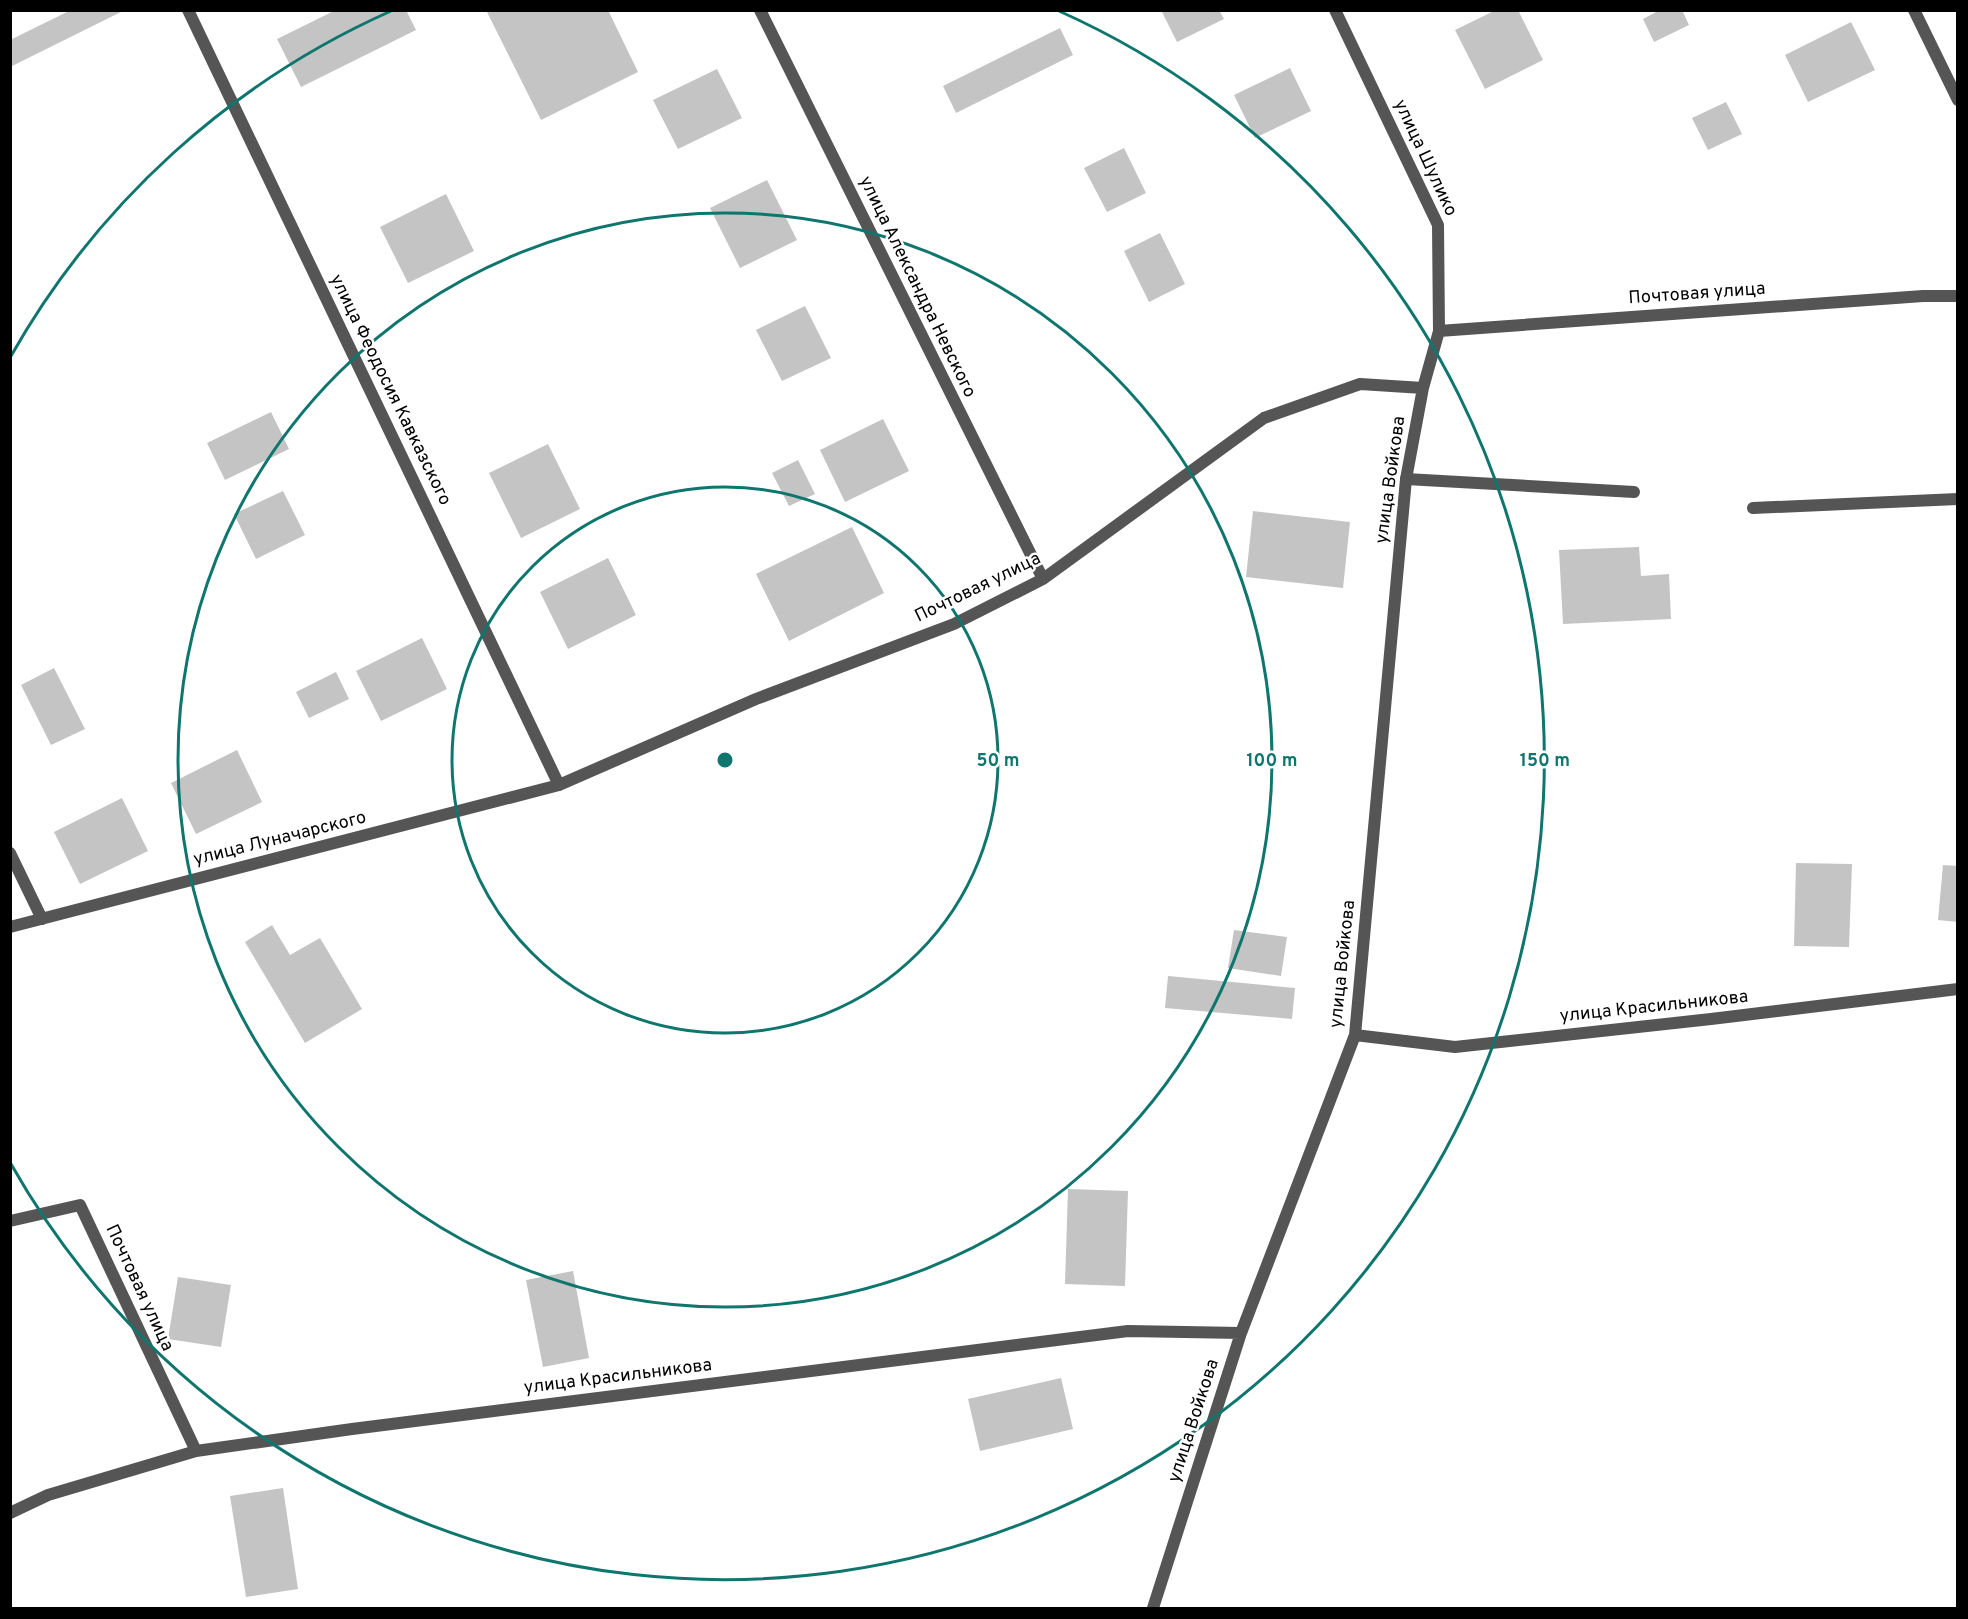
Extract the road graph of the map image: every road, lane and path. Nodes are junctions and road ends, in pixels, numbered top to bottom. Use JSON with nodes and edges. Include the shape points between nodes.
{"nodes":[{"id":1,"x":188,"y":10,"type":"edge"},
{"id":2,"x":760,"y":10,"type":"edge"},
{"id":3,"x":1335,"y":10,"type":"edge"},
{"id":4,"x":1914,"y":10,"type":"edge"},
{"id":5,"x":1958,"y":100,"type":"edge"},
{"id":6,"x":1958,"y":296,"type":"edge"},
{"id":7,"x":1439,"y":331,"type":"junction"},
{"id":8,"x":1423,"y":388,"type":"junction"},
{"id":9,"x":1406,"y":479,"type":"junction"},
{"id":10,"x":1634,"y":492,"type":"dead end"},
{"id":11,"x":1958,"y":499,"type":"edge"},
{"id":12,"x":1753,"y":508,"type":"dead end"},
{"id":13,"x":1043,"y":579,"type":"junction"},
{"id":14,"x":559,"y":785,"type":"junction"},
{"id":15,"x":10,"y":853,"type":"edge"},
{"id":16,"x":42,"y":919,"type":"junction"},
{"id":17,"x":10,"y":927,"type":"edge"},
{"id":18,"x":1958,"y":989,"type":"edge"},
{"id":19,"x":1355,"y":1035,"type":"junction"},
{"id":20,"x":10,"y":1221,"type":"edge"},
{"id":21,"x":1241,"y":1333,"type":"junction"},
{"id":22,"x":196,"y":1451,"type":"junction"},
{"id":23,"x":10,"y":1513,"type":"edge"},
{"id":24,"x":1153,"y":1608,"type":"edge"}],
"edges":[{"from":1,"to":14,"type":"street","name":"улица Феодосия Кавказского"},
{"from":2,"to":13,"type":"street","name":"улица Александра Невского"},
{"from":3,"to":7,"type":"street","name":"улица Шулико","via":[[1438,225]]},
{"from":4,"to":5,"type":"street"},
{"from":6,"to":7,"type":"street","name":"Почтовая улица"},
{"from":7,"to":8,"type":"street","name":"улица Войкова"},
{"from":8,"to":9,"type":"street","name":"улица Войкова"},
{"from":8,"to":13,"type":"street","name":"Почтовая улица","via":[[1360,384],[1264,418]]},
{"from":9,"to":10,"type":"street"},
{"from":9,"to":19,"type":"street","name":"улица Войкова"},
{"from":11,"to":12,"type":"street"},
{"from":13,"to":14,"type":"street","name":"Почтовая улица","via":[[954,624],[756,699]]},
{"from":14,"to":16,"type":"street","name":"улица Луначарского"},
{"from":15,"to":16,"type":"street"},
{"from":16,"to":17,"type":"street","name":"улица Луначарского"},
{"from":18,"to":19,"type":"street","name":"улица Красильникова","via":[[1455,1047]]},
{"from":19,"to":21,"type":"street","name":"улица Войкова"},
{"from":20,"to":22,"type":"street","name":"Почтовая улица","via":[[80,1205]]},
{"from":21,"to":22,"type":"street","name":"улица Красильникова","via":[[1128,1332]]},
{"from":21,"to":24,"type":"street","name":"улица Войкова"},
{"from":22,"to":23,"type":"street","name":"улица Красильникова","via":[[48,1495]]}]}
